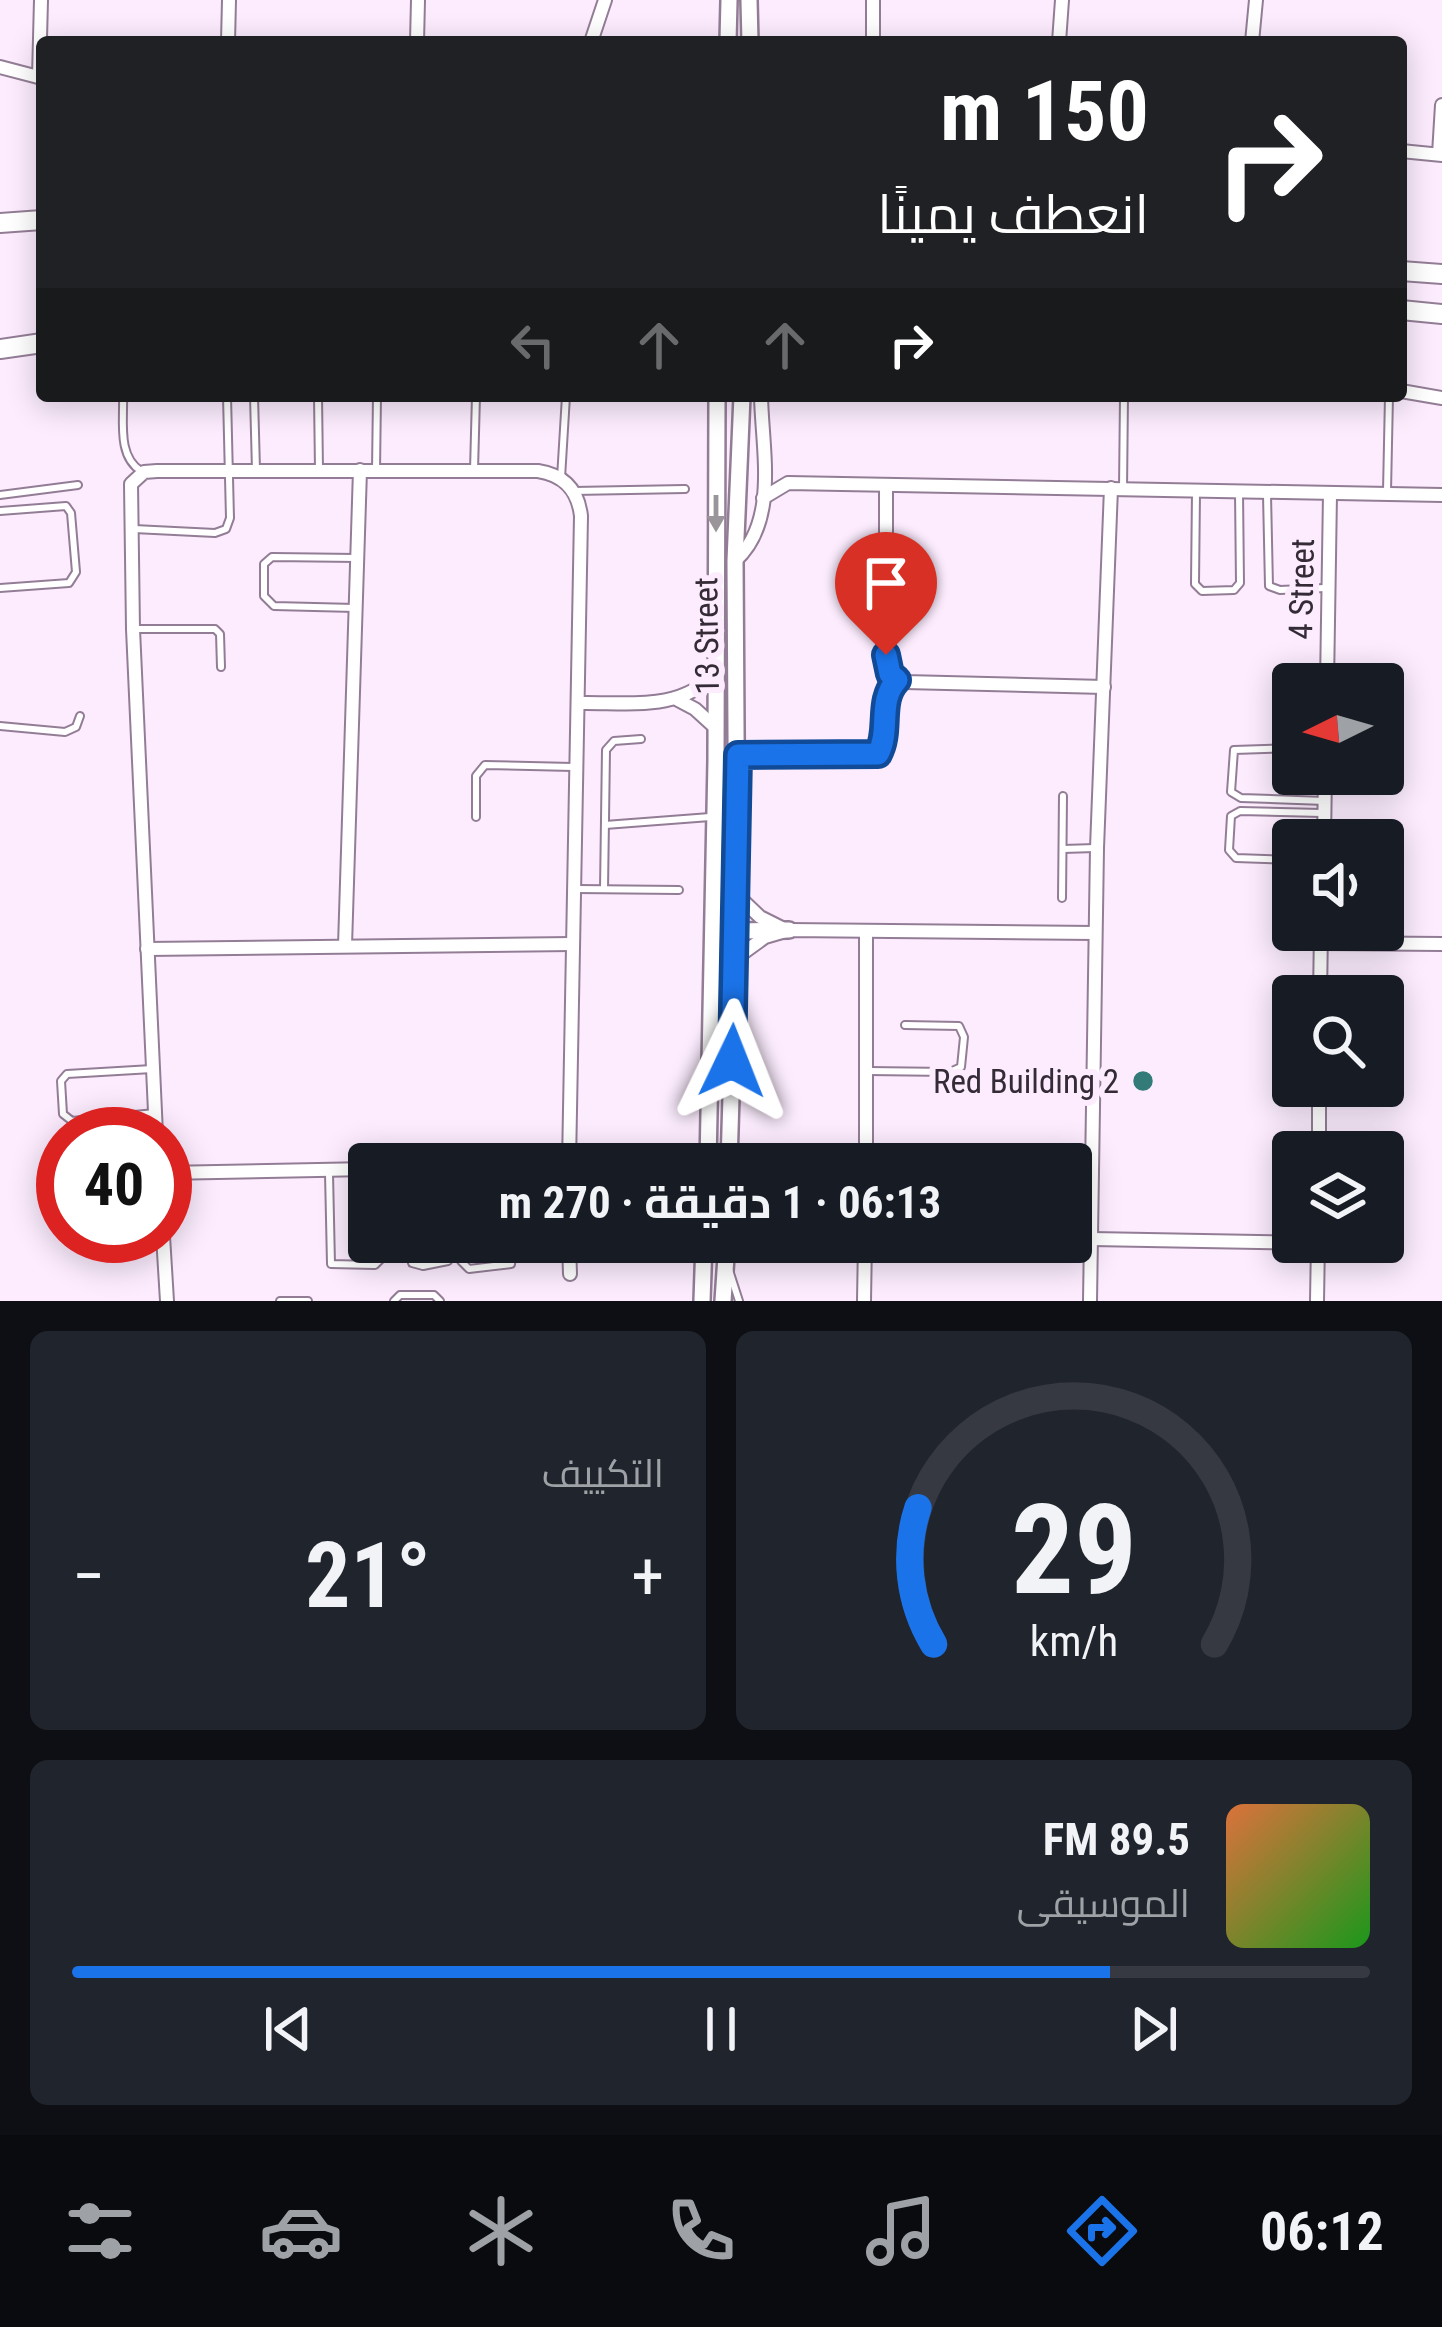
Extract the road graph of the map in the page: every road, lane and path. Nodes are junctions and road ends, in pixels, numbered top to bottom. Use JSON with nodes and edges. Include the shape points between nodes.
{"nodes":[{"id":1,"x":41,"y":0,"type":"edge"},
{"id":2,"x":229,"y":0,"type":"edge"},
{"id":3,"x":418,"y":0,"type":"edge"},
{"id":4,"x":605,"y":0,"type":"edge"},
{"id":5,"x":729,"y":0,"type":"edge"},
{"id":6,"x":749,"y":0,"type":"edge"},
{"id":7,"x":873,"y":0,"type":"edge"},
{"id":8,"x":1062,"y":0,"type":"edge"},
{"id":9,"x":1256,"y":0,"type":"edge"},
{"id":10,"x":41,"y":36,"type":"edge"},
{"id":11,"x":228,"y":36,"type":"edge"},
{"id":12,"x":417,"y":36,"type":"edge"},
{"id":13,"x":593,"y":36,"type":"edge"},
{"id":14,"x":728,"y":36,"type":"edge"},
{"id":15,"x":750,"y":36,"type":"edge"},
{"id":16,"x":872,"y":36,"type":"edge"},
{"id":17,"x":1059,"y":36,"type":"edge"},
{"id":18,"x":1253,"y":36,"type":"edge"},
{"id":19,"x":0,"y":67,"type":"edge"},
{"id":20,"x":36,"y":76,"type":"edge"},
{"id":21,"x":1442,"y":105,"type":"edge"},
{"id":22,"x":1407,"y":151,"type":"edge"},
{"id":23,"x":1440,"y":154,"type":"edge"},
{"id":24,"x":36,"y":220,"type":"edge"},
{"id":25,"x":0,"y":223,"type":"edge"},
{"id":26,"x":1407,"y":271,"type":"edge"},
{"id":27,"x":1442,"y":274,"type":"edge"},
{"id":28,"x":1407,"y":311,"type":"edge"},
{"id":29,"x":1442,"y":314,"type":"edge"},
{"id":30,"x":36,"y":345,"type":"edge"},
{"id":31,"x":0,"y":350,"type":"edge"},
{"id":32,"x":1407,"y":392,"type":"edge"},
{"id":33,"x":1442,"y":398,"type":"edge"},
{"id":34,"x":123,"y":402,"type":"edge"},
{"id":35,"x":227,"y":402,"type":"edge"},
{"id":36,"x":254,"y":402,"type":"edge"},
{"id":37,"x":318,"y":402,"type":"edge"},
{"id":38,"x":377,"y":402,"type":"edge"},
{"id":39,"x":476,"y":402,"type":"edge"},
{"id":40,"x":566,"y":402,"type":"edge"},
{"id":41,"x":717,"y":402,"type":"edge"},
{"id":42,"x":742,"y":402,"type":"edge"},
{"id":43,"x":761,"y":402,"type":"edge"},
{"id":44,"x":1124,"y":402,"type":"edge"},
{"id":45,"x":1389,"y":402,"type":"edge"},
{"id":46,"x":763,"y":456,"type":"junction"},
{"id":47,"x":229,"y":470,"type":"junction"},
{"id":48,"x":256,"y":470,"type":"junction"},
{"id":49,"x":320,"y":470,"type":"junction"},
{"id":50,"x":360,"y":470,"type":"junction"},
{"id":51,"x":376,"y":470,"type":"junction"},
{"id":52,"x":144,"y":472,"type":"junction"},
{"id":53,"x":474,"y":472,"type":"junction"},
{"id":54,"x":561,"y":478,"type":"junction"},
{"id":55,"x":788,"y":483,"type":"junction"},
{"id":56,"x":79,"y":485,"type":"dead end"},
{"id":57,"x":886,"y":485,"type":"junction"},
{"id":58,"x":685,"y":489,"type":"dead end"},
{"id":59,"x":1117,"y":489,"type":"junction"},
{"id":60,"x":1196,"y":490,"type":"junction"},
{"id":61,"x":1239,"y":490,"type":"junction"},
{"id":62,"x":574,"y":491,"type":"junction"},
{"id":63,"x":1267,"y":492,"type":"junction"},
{"id":64,"x":1330,"y":494,"type":"junction"},
{"id":65,"x":0,"y":495,"type":"edge"},
{"id":66,"x":1387,"y":495,"type":"junction"},
{"id":67,"x":1442,"y":495,"type":"edge"},
{"id":68,"x":763,"y":498,"type":"junction"},
{"id":69,"x":0,"y":511,"type":"edge"},
{"id":70,"x":130,"y":529,"type":"junction"},
{"id":71,"x":357,"y":558,"type":"junction"},
{"id":72,"x":735,"y":561,"type":"junction"},
{"id":73,"x":1328,"y":587,"type":"junction"},
{"id":74,"x":0,"y":588,"type":"edge"},
{"id":75,"x":355,"y":608,"type":"junction"},
{"id":76,"x":133,"y":628,"type":"junction"},
{"id":77,"x":1327,"y":663,"type":"edge"},
{"id":78,"x":221,"y":668,"type":"dead end"},
{"id":79,"x":715,"y":673,"type":"junction"},
{"id":80,"x":897,"y":680,"type":"junction"},
{"id":81,"x":1104,"y":687,"type":"junction"},
{"id":82,"x":677,"y":700,"type":"junction"},
{"id":83,"x":580,"y":703,"type":"junction"},
{"id":84,"x":80,"y":716,"type":"dead end"},
{"id":85,"x":0,"y":726,"type":"edge"},
{"id":86,"x":717,"y":729,"type":"junction"},
{"id":87,"x":641,"y":739,"type":"dead end"},
{"id":88,"x":1272,"y":749,"type":"edge"},
{"id":89,"x":738,"y":755,"type":"junction"},
{"id":90,"x":577,"y":767,"type":"junction"},
{"id":91,"x":1325,"y":795,"type":"edge"},
{"id":92,"x":1063,"y":796,"type":"dead end"},
{"id":93,"x":1325,"y":807,"type":"junction"},
{"id":94,"x":476,"y":817,"type":"dead end"},
{"id":95,"x":714,"y":817,"type":"junction"},
{"id":96,"x":1325,"y":819,"type":"edge"},
{"id":97,"x":605,"y":825,"type":"junction"},
{"id":98,"x":1097,"y":848,"type":"junction"},
{"id":99,"x":1063,"y":849,"type":"junction"},
{"id":100,"x":1272,"y":860,"type":"edge"},
{"id":101,"x":574,"y":889,"type":"junction"},
{"id":102,"x":604,"y":889,"type":"junction"},
{"id":103,"x":679,"y":890,"type":"dead end"},
{"id":104,"x":737,"y":895,"type":"junction"},
{"id":105,"x":1062,"y":898,"type":"dead end"},
{"id":106,"x":736,"y":929,"type":"junction"},
{"id":107,"x":789,"y":930,"type":"junction"},
{"id":108,"x":866,"y":931,"type":"junction"},
{"id":109,"x":1095,"y":933,"type":"junction"},
{"id":110,"x":1404,"y":941,"type":"edge"},
{"id":111,"x":572,"y":944,"type":"junction"},
{"id":112,"x":1442,"y":944,"type":"edge"},
{"id":113,"x":345,"y":946,"type":"junction"},
{"id":114,"x":147,"y":949,"type":"junction"},
{"id":115,"x":736,"y":958,"type":"junction"},
{"id":116,"x":905,"y":1025,"type":"dead end"},
{"id":117,"x":152,"y":1069,"type":"junction"},
{"id":118,"x":868,"y":1071,"type":"junction"},
{"id":119,"x":63,"y":1107,"type":"edge"},
{"id":120,"x":155,"y":1107,"type":"edge"},
{"id":121,"x":569,"y":1143,"type":"edge"},
{"id":122,"x":708,"y":1143,"type":"edge"},
{"id":123,"x":730,"y":1143,"type":"edge"},
{"id":124,"x":866,"y":1143,"type":"edge"},
{"id":125,"x":1092,"y":1162,"type":"edge"},
{"id":126,"x":329,"y":1169,"type":"junction"},
{"id":127,"x":348,"y":1169,"type":"edge"},
{"id":128,"x":192,"y":1172,"type":"edge"},
{"id":129,"x":1092,"y":1239,"type":"edge"},
{"id":130,"x":1272,"y":1241,"type":"edge"},
{"id":131,"x":164,"y":1263,"type":"edge"},
{"id":132,"x":377,"y":1263,"type":"edge"},
{"id":133,"x":464,"y":1263,"type":"edge"},
{"id":134,"x":511,"y":1263,"type":"edge"},
{"id":135,"x":570,"y":1263,"type":"edge"},
{"id":136,"x":703,"y":1263,"type":"edge"},
{"id":137,"x":725,"y":1263,"type":"edge"},
{"id":138,"x":725,"y":1263,"type":"edge"},
{"id":139,"x":865,"y":1263,"type":"edge"},
{"id":140,"x":1091,"y":1263,"type":"edge"},
{"id":141,"x":1318,"y":1263,"type":"edge"},
{"id":142,"x":570,"y":1274,"type":"dead end"},
{"id":143,"x":166,"y":1301,"type":"edge"},
{"id":144,"x":280,"y":1301,"type":"edge"},
{"id":145,"x":308,"y":1301,"type":"edge"},
{"id":146,"x":394,"y":1301,"type":"edge"},
{"id":147,"x":440,"y":1301,"type":"edge"},
{"id":148,"x":702,"y":1301,"type":"edge"},
{"id":149,"x":722,"y":1301,"type":"edge"},
{"id":150,"x":739,"y":1301,"type":"edge"},
{"id":151,"x":864,"y":1301,"type":"edge"},
{"id":152,"x":1090,"y":1301,"type":"edge"},
{"id":153,"x":1317,"y":1301,"type":"edge"}],
"edges":[{"from":1,"to":10,"type":"street"},
{"from":2,"to":11,"type":"street"},
{"from":3,"to":12,"type":"street"},
{"from":4,"to":13,"type":"street"},
{"from":5,"to":14,"type":"street"},
{"from":6,"to":15,"type":"street"},
{"from":7,"to":16,"type":"street"},
{"from":8,"to":17,"type":"street"},
{"from":9,"to":18,"type":"street"},
{"from":19,"to":20,"type":"street"},
{"from":21,"to":23,"type":"street"},
{"from":22,"to":23,"type":"street"},
{"from":24,"to":25,"type":"main road"},
{"from":26,"to":27,"type":"main road"},
{"from":28,"to":29,"type":"main road"},
{"from":30,"to":31,"type":"main road"},
{"from":32,"to":33,"type":"street"},
{"from":34,"to":52,"type":"lane","via":[[125,454]]},
{"from":35,"to":47,"type":"lane"},
{"from":36,"to":48,"type":"lane"},
{"from":37,"to":49,"type":"lane"},
{"from":38,"to":51,"type":"lane"},
{"from":39,"to":53,"type":"lane"},
{"from":40,"to":54,"type":"lane"},
{"from":41,"to":79,"type":"street","name":"13 Street","one_way":true},
{"from":42,"to":72,"type":"street","name":"13 Street"},
{"from":43,"to":46,"type":"street"},
{"from":44,"to":59,"type":"lane"},
{"from":45,"to":66,"type":"lane"},
{"from":46,"to":55,"type":"street"},
{"from":46,"to":68,"type":"street"},
{"from":47,"to":48,"type":"street"},
{"from":47,"to":52,"type":"street"},
{"from":47,"to":70,"type":"lane","via":[[229,524],[221,532]]},
{"from":48,"to":49,"type":"street"},
{"from":49,"to":50,"type":"street"},
{"from":50,"to":51,"type":"street"},
{"from":50,"to":71,"type":"street"},
{"from":51,"to":53,"type":"street"},
{"from":52,"to":70,"type":"street","via":[[131,484]]},
{"from":53,"to":54,"type":"street"},
{"from":54,"to":62,"type":"street"},
{"from":55,"to":57,"type":"street"},
{"from":55,"to":68,"type":"street"},
{"from":56,"to":65,"type":"lane"},
{"from":57,"to":59,"type":"street"},
{"from":57,"to":80,"type":"street","via":[[886,655]]},
{"from":58,"to":62,"type":"lane"},
{"from":59,"to":60,"type":"street"},
{"from":59,"to":81,"type":"street"},
{"from":60,"to":61,"type":"street"},
{"from":60,"to":61,"type":"lane","via":[[1195,584],[1202,591],[1240,583]]},
{"from":61,"to":63,"type":"street"},
{"from":62,"to":83,"type":"street","via":[[581,516]]},
{"from":63,"to":64,"type":"street"},
{"from":63,"to":73,"type":"lane","via":[[1269,586]]},
{"from":64,"to":66,"type":"street"},
{"from":64,"to":73,"type":"street","name":"4 Street"},
{"from":66,"to":67,"type":"street"},
{"from":68,"to":72,"type":"street","via":[[754,540]]},
{"from":69,"to":74,"type":"lane","via":[[66,506],[76,572],[65,584]]},
{"from":70,"to":76,"type":"street"},
{"from":71,"to":75,"type":"street"},
{"from":71,"to":75,"type":"lane","via":[[272,557],[263,569],[264,596],[274,606]]},
{"from":72,"to":89,"type":"street","name":"13 Street"},
{"from":73,"to":77,"type":"street","name":"4 Street"},
{"from":75,"to":113,"type":"street"},
{"from":76,"to":78,"type":"lane","via":[[214,629]]},
{"from":76,"to":114,"type":"street"},
{"from":79,"to":82,"type":"street"},
{"from":79,"to":86,"type":"street","name":"13 Street"},
{"from":80,"to":81,"type":"street"},
{"from":80,"to":89,"type":"lane","via":[[886,696],[878,754]]},
{"from":81,"to":98,"type":"street"},
{"from":82,"to":83,"type":"street"},
{"from":82,"to":86,"type":"street"},
{"from":83,"to":90,"type":"street"},
{"from":84,"to":85,"type":"lane","via":[[65,732]]},
{"from":86,"to":95,"type":"street","name":"13 Street"},
{"from":87,"to":97,"type":"lane","via":[[614,741],[606,750]]},
{"from":88,"to":93,"type":"lane","via":[[1234,750],[1231,792]]},
{"from":89,"to":104,"type":"street","name":"13 Street"},
{"from":90,"to":94,"type":"lane","via":[[485,765],[476,776]]},
{"from":90,"to":101,"type":"street"},
{"from":91,"to":93,"type":"street"},
{"from":92,"to":99,"type":"lane"},
{"from":93,"to":96,"type":"street"},
{"from":93,"to":100,"type":"lane","via":[[1233,813],[1232,855]]},
{"from":95,"to":97,"type":"lane"},
{"from":95,"to":106,"type":"street","via":[[724,912]]},
{"from":95,"to":122,"type":"street","name":"13 Street"},
{"from":97,"to":102,"type":"lane"},
{"from":98,"to":99,"type":"lane"},
{"from":98,"to":109,"type":"street"},
{"from":99,"to":105,"type":"lane"},
{"from":101,"to":102,"type":"lane"},
{"from":101,"to":111,"type":"street"},
{"from":102,"to":103,"type":"lane"},
{"from":104,"to":106,"type":"street","name":"13 Street"},
{"from":104,"to":107,"type":"street"},
{"from":106,"to":107,"type":"street"},
{"from":106,"to":115,"type":"street","name":"13 Street"},
{"from":107,"to":108,"type":"street"},
{"from":107,"to":115,"type":"street"},
{"from":108,"to":109,"type":"street"},
{"from":108,"to":118,"type":"street"},
{"from":109,"to":125,"type":"street"},
{"from":110,"to":112,"type":"street"},
{"from":111,"to":113,"type":"street"},
{"from":111,"to":121,"type":"street"},
{"from":113,"to":114,"type":"street"},
{"from":114,"to":117,"type":"street"},
{"from":115,"to":123,"type":"street","name":"13 Street"},
{"from":116,"to":118,"type":"lane","via":[[958,1026],[961,1067]]},
{"from":117,"to":119,"type":"lane","via":[[67,1075]]},
{"from":117,"to":120,"type":"street"},
{"from":118,"to":124,"type":"street"},
{"from":126,"to":127,"type":"street"},
{"from":126,"to":128,"type":"street"},
{"from":126,"to":132,"type":"lane","via":[[332,1264]]},
{"from":129,"to":130,"type":"street"},
{"from":131,"to":143,"type":"street"},
{"from":133,"to":134,"type":"lane"},
{"from":135,"to":142,"type":"street"},
{"from":136,"to":148,"type":"street"},
{"from":137,"to":149,"type":"street"},
{"from":138,"to":150,"type":"lane"},
{"from":139,"to":151,"type":"street"},
{"from":140,"to":152,"type":"street"},
{"from":141,"to":153,"type":"street"},
{"from":144,"to":145,"type":"lane"},
{"from":146,"to":147,"type":"lane","via":[[427,1294]]}]}
